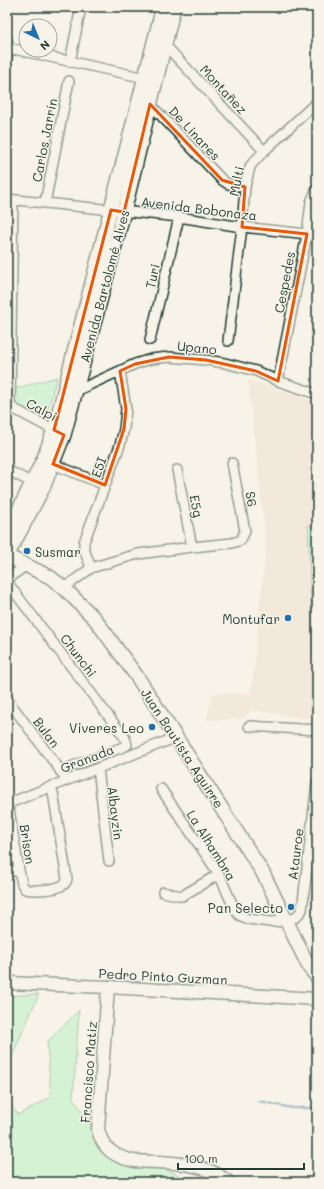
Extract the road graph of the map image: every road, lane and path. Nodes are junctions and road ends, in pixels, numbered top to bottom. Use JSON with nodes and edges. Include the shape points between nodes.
{"nodes":[{"id":1,"x":7,"y":7,"type":"edge"},
{"id":2,"x":80,"y":7,"type":"edge"},
{"id":3,"x":163,"y":7,"type":"edge"},
{"id":4,"x":174,"y":7,"type":"edge"},
{"id":5,"x":7,"y":11,"type":"edge"},
{"id":6,"x":8,"y":44,"type":"edge"},
{"id":7,"x":165,"y":45,"type":"junction"},
{"id":8,"x":7,"y":58,"type":"edge"},
{"id":9,"x":70,"y":62,"type":"junction"},
{"id":10,"x":150,"y":79,"type":"junction"},
{"id":11,"x":69,"y":81,"type":"dead end"},
{"id":12,"x":317,"y":102,"type":"edge"},
{"id":13,"x":150,"y":104,"type":"junction"},
{"id":14,"x":264,"y":151,"type":"junction"},
{"id":15,"x":245,"y":187,"type":"junction"},
{"id":16,"x":317,"y":189,"type":"edge"},
{"id":17,"x":10,"y":200,"type":"edge"},
{"id":18,"x":45,"y":204,"type":"junction"},
{"id":19,"x":117,"y":211,"type":"junction"},
{"id":20,"x":179,"y":217,"type":"junction"},
{"id":21,"x":242,"y":227,"type":"junction"},
{"id":22,"x":307,"y":234,"type":"junction"},
{"id":23,"x":317,"y":235,"type":"edge"},
{"id":24,"x":150,"y":340,"type":"dead end"},
{"id":25,"x":228,"y":341,"type":"dead end"},
{"id":26,"x":120,"y":371,"type":"junction"},
{"id":27,"x":278,"y":381,"type":"junction"},
{"id":28,"x":76,"y":391,"type":"junction"},
{"id":29,"x":317,"y":394,"type":"edge"},
{"id":30,"x":9,"y":406,"type":"edge"},
{"id":31,"x":59,"y":433,"type":"junction"},
{"id":32,"x":232,"y":463,"type":"dead end"},
{"id":33,"x":53,"y":464,"type":"junction"},
{"id":34,"x":7,"y":470,"type":"edge"},
{"id":35,"x":177,"y":470,"type":"dead end"},
{"id":36,"x":33,"y":483,"type":"junction"},
{"id":37,"x":105,"y":485,"type":"junction"},
{"id":38,"x":10,"y":534,"type":"edge"},
{"id":39,"x":192,"y":546,"type":"junction"},
{"id":40,"x":7,"y":556,"type":"edge"},
{"id":41,"x":26,"y":565,"type":"junction"},
{"id":42,"x":91,"y":568,"type":"junction"},
{"id":43,"x":7,"y":581,"type":"edge"},
{"id":44,"x":64,"y":588,"type":"junction"},
{"id":45,"x":7,"y":699,"type":"edge"},
{"id":46,"x":249,"y":726,"type":"dead end"},
{"id":47,"x":317,"y":730,"type":"edge"},
{"id":48,"x":176,"y":737,"type":"junction"},
{"id":49,"x":98,"y":768,"type":"junction"},
{"id":50,"x":60,"y":771,"type":"junction"},
{"id":51,"x":67,"y":780,"type":"junction"},
{"id":52,"x":317,"y":782,"type":"edge"},
{"id":53,"x":52,"y":786,"type":"junction"},
{"id":54,"x":160,"y":789,"type":"dead end"},
{"id":55,"x":8,"y":804,"type":"edge"},
{"id":56,"x":109,"y":861,"type":"dead end"},
{"id":57,"x":19,"y":870,"type":"junction"},
{"id":58,"x":7,"y":872,"type":"edge"},
{"id":59,"x":219,"y":874,"type":"junction"},
{"id":60,"x":162,"y":892,"type":"dead end"},
{"id":61,"x":287,"y":921,"type":"junction"},
{"id":62,"x":317,"y":977,"type":"edge"},
{"id":63,"x":7,"y":983,"type":"edge"},
{"id":64,"x":108,"y":987,"type":"junction"},
{"id":65,"x":317,"y":999,"type":"edge"},
{"id":66,"x":228,"y":1182,"type":"edge"}],
"edges":[{"from":1,"to":5,"type":"street"},
{"from":2,"to":9,"type":"street"},
{"from":3,"to":10,"type":"main road","name":"Avenida Bartolomé Alves"},
{"from":4,"to":7,"type":"main road","name":"Avenida Bartolomé Alves"},
{"from":6,"to":8,"type":"street"},
{"from":6,"to":9,"type":"street"},
{"from":7,"to":10,"type":"main road","name":"Avenida Bartolomé Alves"},
{"from":7,"to":14,"type":"street","name":"Montañez"},
{"from":9,"to":10,"type":"street"},
{"from":10,"to":13,"type":"main road","name":"Avenida Bartolomé Alves"},
{"from":10,"to":19,"type":"main road","name":"Avenida Bartolomé Alves"},
{"from":11,"to":18,"type":"street","name":"Carlos Jarrín"},
{"from":12,"to":14,"type":"street","name":"Multi"},
{"from":13,"to":15,"type":"street","name":"De Linares","via":[[222,180],[228,184]]},
{"from":13,"to":19,"type":"main road","name":"Avenida Bartolomé Alves"},
{"from":14,"to":15,"type":"street","name":"Multi","via":[[250,168]]},
{"from":15,"to":21,"type":"street","name":"Multi"},
{"from":16,"to":22,"type":"street","name":"Cespedes","via":[[311,202]]},
{"from":17,"to":18,"type":"street","name":"Avenida Bobonaza"},
{"from":17,"to":30,"type":"street"},
{"from":18,"to":19,"type":"street","name":"Avenida Bobonaza"},
{"from":19,"to":20,"type":"street","name":"Avenida Bobonaza"},
{"from":19,"to":28,"type":"main road","name":"Avenida Bartolomé Alves"},
{"from":19,"to":31,"type":"main road","name":"Avenida Bartolomé Alves"},
{"from":20,"to":21,"type":"street","name":"Avenida Bobonaza"},
{"from":20,"to":24,"type":"street","name":"Turi"},
{"from":21,"to":22,"type":"street","name":"Avenida Bobonaza"},
{"from":21,"to":25,"type":"street","name":"Multi"},
{"from":22,"to":23,"type":"street","name":"Avenida Bobonaza"},
{"from":22,"to":27,"type":"street","name":"Cespedes"},
{"from":26,"to":27,"type":"street","name":"Upano","via":[[151,359],[182,358],[256,370]]},
{"from":26,"to":28,"type":"street","name":"Upano"},
{"from":26,"to":37,"type":"street","name":"E5I","via":[[126,409],[124,429]]},
{"from":27,"to":29,"type":"street","name":"Upano"},
{"from":28,"to":31,"type":"main road","name":"Avenida Bartolomé Alves"},
{"from":30,"to":31,"type":"street","name":"Calpi"},
{"from":31,"to":33,"type":"main road","name":"Avenida Bartolomé Alves"},
{"from":31,"to":36,"type":"main road","name":"Avenida Bartolomé Alves"},
{"from":32,"to":39,"type":"street","name":"S6","via":[[245,532],[241,540],[232,543]]},
{"from":33,"to":37,"type":"street"},
{"from":33,"to":38,"type":"main road","name":"Avenida Bartolomé Alves","via":[[43,488]]},
{"from":34,"to":36,"type":"street"},
{"from":35,"to":39,"type":"street","name":"E5g"},
{"from":36,"to":38,"type":"main road","name":"Avenida Bartolomé Alves"},
{"from":37,"to":42,"type":"street","name":"E5I","via":[[84,542]]},
{"from":38,"to":40,"type":"main road","name":"Avenida Bartolomé Alves"},
{"from":39,"to":42,"type":"street","via":[[138,554]]},
{"from":40,"to":41,"type":"main road","name":"Juan Bautista Aguirre"},
{"from":41,"to":43,"type":"street"},
{"from":41,"to":44,"type":"main road","name":"Juan Bautista Aguirre","via":[[50,577]]},
{"from":42,"to":44,"type":"street"},
{"from":43,"to":50,"type":"street","name":"Chunchi","via":[[126,738],[127,745]]},
{"from":44,"to":48,"type":"main road","name":"Juan Bautista Aguirre","via":[[96,619]]},
{"from":45,"to":50,"type":"street","name":"Bulan"},
{"from":46,"to":47,"type":"street"},
{"from":48,"to":49,"type":"street","name":"Granada"},
{"from":48,"to":61,"type":"main road","name":"Juan Bautista Aguirre","via":[[263,873]]},
{"from":49,"to":51,"type":"street","name":"Granada"},
{"from":49,"to":56,"type":"street","name":"Albayzin"},
{"from":50,"to":51,"type":"street","name":"Bulan"},
{"from":51,"to":53,"type":"street","name":"Granada"},
{"from":52,"to":61,"type":"street","name":"Atauroe","via":[[302,910],[296,917]]},
{"from":53,"to":55,"type":"street","name":"Granada"},
{"from":53,"to":57,"type":"street","name":"Brison","via":[[67,879],[65,884],[59,887],[29,890],[24,889]]},
{"from":54,"to":59,"type":"street","name":"La Alhambra"},
{"from":55,"to":57,"type":"street","name":"Brison"},
{"from":57,"to":58,"type":"street"},
{"from":59,"to":60,"type":"street","via":[[182,896]]},
{"from":59,"to":61,"type":"street","name":"La Alhambra","via":[[239,915],[270,922]]},
{"from":61,"to":62,"type":"main road","name":"Juan Bautista Aguirre","via":[[309,967]]},
{"from":63,"to":64,"type":"street","name":"Pedro Pinto Guzman"},
{"from":64,"to":65,"type":"street","name":"Pedro Pinto Guzman"},
{"from":64,"to":66,"type":"street","name":"Francisco Matiz","via":[[98,1129],[100,1138],[110,1152],[125,1159],[191,1165],[212,1172]]}]}
